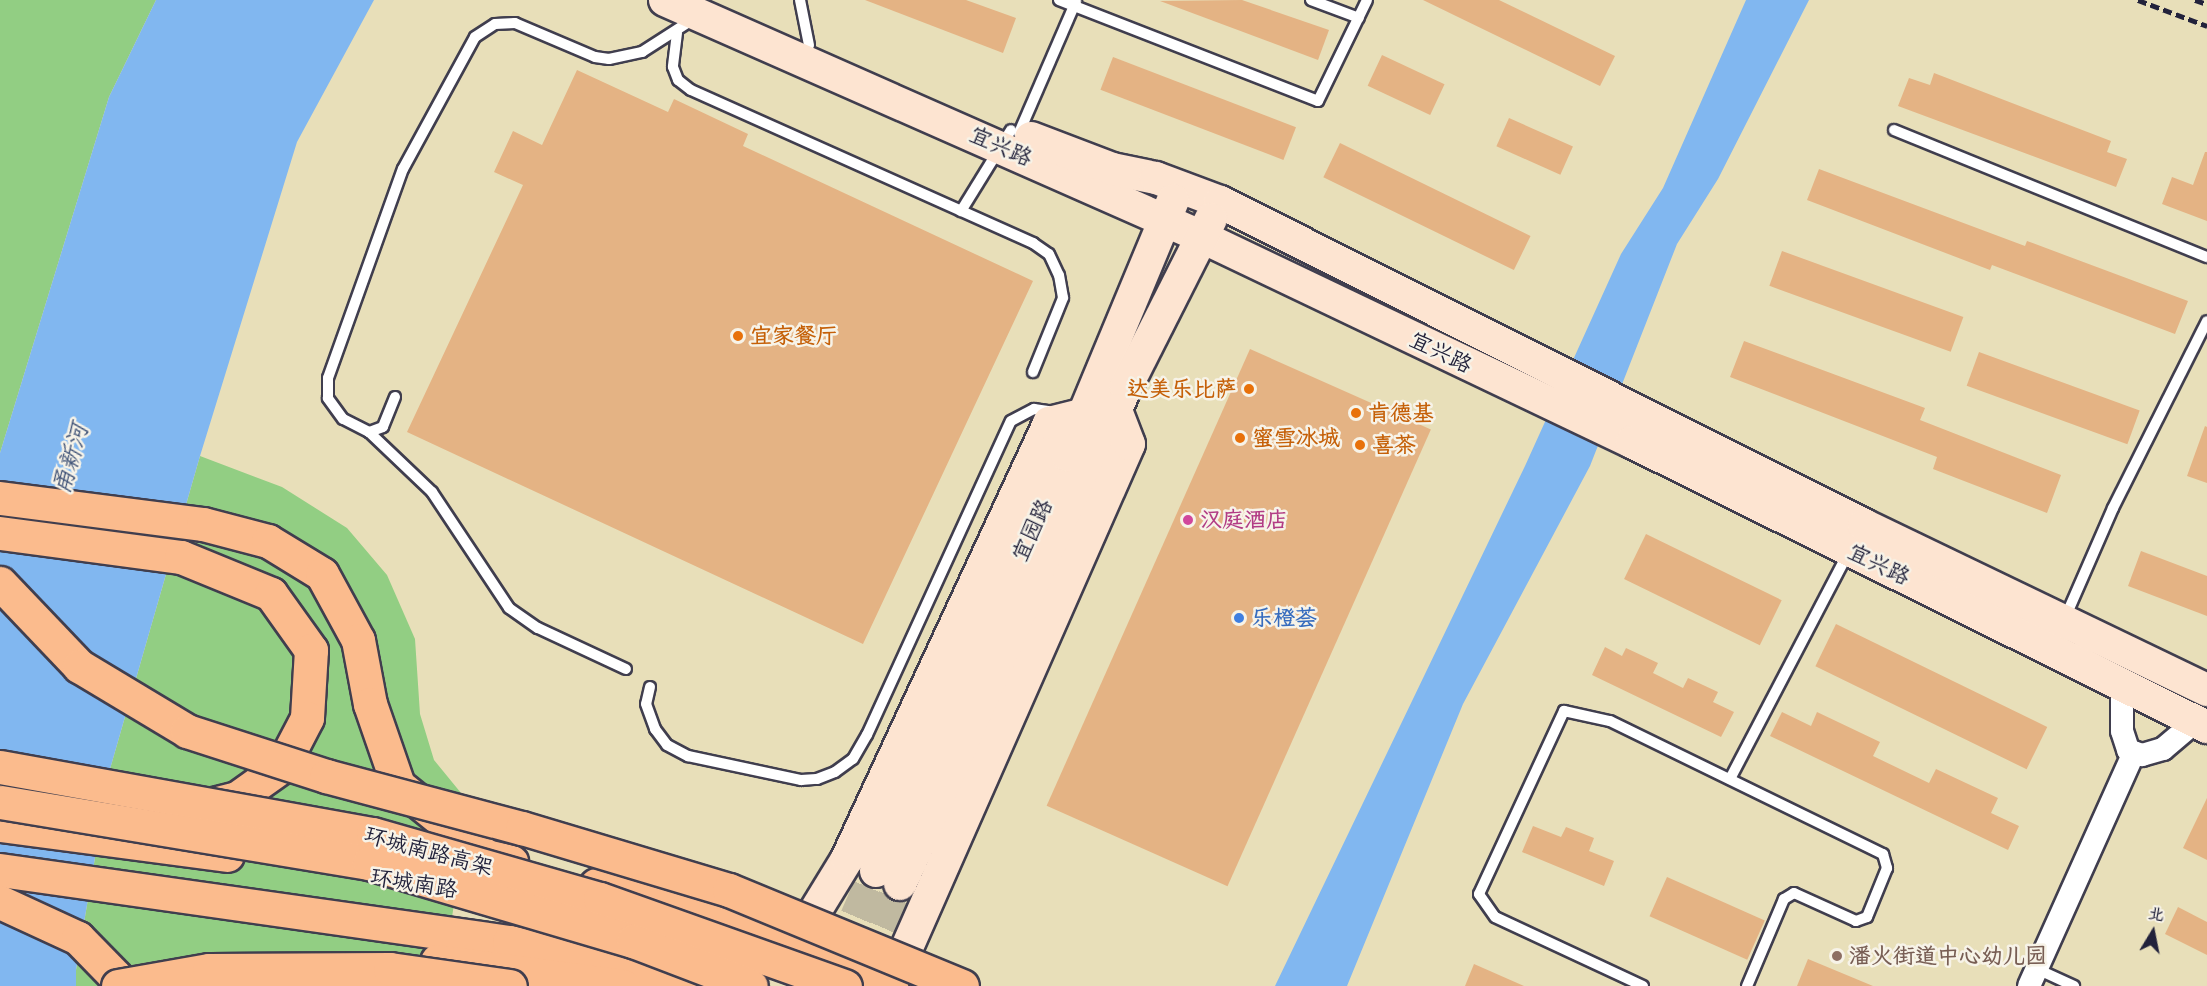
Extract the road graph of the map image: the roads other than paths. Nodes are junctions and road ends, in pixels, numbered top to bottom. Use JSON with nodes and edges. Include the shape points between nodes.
{"nodes":[{"id":1,"x":665,"y":0,"type":"edge"},
{"id":2,"x":800,"y":0,"type":"edge"},
{"id":3,"x":1059,"y":0,"type":"edge"},
{"id":4,"x":1311,"y":0,"type":"edge"},
{"id":5,"x":1367,"y":0,"type":"edge"},
{"id":6,"x":1076,"y":3,"type":"edge"},
{"id":7,"x":699,"y":13,"type":"edge"},
{"id":8,"x":1359,"y":18,"type":"junction"},
{"id":9,"x":808,"y":45,"type":"junction"},
{"id":10,"x":1894,"y":130,"type":"dead end"},
{"id":11,"x":1011,"y":136,"type":"junction"},
{"id":12,"x":1180,"y":185,"type":"junction"},
{"id":13,"x":1220,"y":202,"type":"junction"},
{"id":14,"x":961,"y":211,"type":"junction"},
{"id":15,"x":1165,"y":220,"type":"junction"},
{"id":16,"x":1202,"y":237,"type":"junction"},
{"id":17,"x":2207,"y":257,"type":"edge"},
{"id":18,"x":2207,"y":321,"type":"edge"},
{"id":19,"x":1033,"y":372,"type":"dead end"},
{"id":20,"x":395,"y":397,"type":"dead end"},
{"id":21,"x":1116,"y":410,"type":"junction"},
{"id":22,"x":1082,"y":415,"type":"junction"},
{"id":23,"x":1637,"y":428,"type":"junction"},
{"id":24,"x":369,"y":432,"type":"junction"},
{"id":25,"x":0,"y":498,"type":"edge"},
{"id":26,"x":0,"y":533,"type":"edge"},
{"id":27,"x":1850,"y":550,"type":"junction"},
{"id":28,"x":0,"y":583,"type":"edge"},
{"id":29,"x":2063,"y":621,"type":"junction"},
{"id":30,"x":626,"y":669,"type":"dead end"},
{"id":31,"x":2122,"y":686,"type":"junction"},
{"id":32,"x":650,"y":687,"type":"dead end"},
{"id":33,"x":2207,"y":690,"type":"edge"},
{"id":34,"x":2201,"y":724,"type":"edge"},
{"id":35,"x":2134,"y":752,"type":"junction"},
{"id":36,"x":0,"y":767,"type":"edge"},
{"id":37,"x":1730,"y":779,"type":"junction"},
{"id":38,"x":0,"y":801,"type":"edge"},
{"id":39,"x":0,"y":820,"type":"edge"},
{"id":40,"x":0,"y":825,"type":"edge"},
{"id":41,"x":108,"y":839,"type":"junction"},
{"id":42,"x":0,"y":870,"type":"edge"},
{"id":43,"x":0,"y":902,"type":"edge"},
{"id":44,"x":795,"y":944,"type":"junction"},
{"id":45,"x":2033,"y":978,"type":"edge"},
{"id":46,"x":118,"y":986,"type":"edge"},
{"id":47,"x":256,"y":986,"type":"edge"},
{"id":48,"x":510,"y":986,"type":"edge"},
{"id":49,"x":623,"y":986,"type":"edge"},
{"id":50,"x":721,"y":986,"type":"edge"},
{"id":51,"x":752,"y":986,"type":"edge"},
{"id":52,"x":845,"y":986,"type":"edge"},
{"id":53,"x":891,"y":986,"type":"edge"},
{"id":54,"x":962,"y":986,"type":"edge"},
{"id":55,"x":1643,"y":986,"type":"edge"},
{"id":56,"x":1747,"y":986,"type":"edge"},
{"id":57,"x":2074,"y":986,"type":"edge"}],
"edges":[{"from":1,"to":7,"type":"street","name":"宜兴路"},
{"from":2,"to":9,"type":"lane"},
{"from":3,"to":6,"type":"lane"},
{"from":4,"to":8,"type":"lane"},
{"from":5,"to":8,"type":"lane"},
{"from":6,"to":8,"type":"lane","via":[[1318,101]]},
{"from":6,"to":11,"type":"lane"},
{"from":7,"to":9,"type":"street","name":"宜兴路"},
{"from":7,"to":11,"type":"street","name":"宜兴路"},
{"from":7,"to":14,"type":"lane","via":[[673,67],[678,80],[691,90]]},
{"from":7,"to":24,"type":"lane","via":[[642,52],[609,59],[595,57],[515,23],[495,24],[475,37],[403,170],[328,378],[328,398],[343,419]]},
{"from":9,"to":11,"type":"street","name":"宜兴路"},
{"from":10,"to":17,"type":"lane"},
{"from":11,"to":12,"type":"street","name":"宜兴路","via":[[1112,169]]},
{"from":11,"to":14,"type":"lane"},
{"from":11,"to":15,"type":"street","name":"宜兴路"},
{"from":12,"to":13,"type":"street","name":"宜兴路"},
{"from":12,"to":15,"type":"street","name":"宜园路"},
{"from":13,"to":16,"type":"street","name":"宜园路"},
{"from":13,"to":23,"type":"street","name":"宜兴路","via":[[1540,360]]},
{"from":14,"to":19,"type":"lane","via":[[1033,243],[1049,254],[1059,275],[1063,297]]},
{"from":15,"to":16,"type":"street","name":"宜兴路"},
{"from":15,"to":22,"type":"street","name":"宜园路"},
{"from":16,"to":21,"type":"street","name":"宜园路"},
{"from":16,"to":23,"type":"street","name":"宜兴路","via":[[1544,401]]},
{"from":18,"to":29,"type":"lane","via":[[2113,508]]},
{"from":20,"to":24,"type":"lane","via":[[383,427]]},
{"from":21,"to":22,"type":"street","name":"宜园路","via":[[888,878]]},
{"from":21,"to":53,"type":"street","via":[[1129,444]]},
{"from":22,"to":32,"type":"lane","via":[[1034,409],[1011,421],[867,735],[853,759],[835,772],[801,780],[688,756],[667,745],[655,729],[646,704]]},
{"from":22,"to":44,"type":"street","via":[[1049,423],[847,859]]},
{"from":23,"to":27,"type":"street","name":"宜兴路"},
{"from":23,"to":29,"type":"street","name":"宜兴路"},
{"from":24,"to":30,"type":"lane","via":[[432,492],[509,609],[538,628]]},
{"from":25,"to":44,"type":"main road","via":[[202,524],[268,541],[321,574],[341,603],[358,640],[370,704],[398,785],[486,856],[706,910]]},
{"from":26,"to":38,"type":"main road","bridge":true,"via":[[181,557],[271,594],[311,650],[307,718],[282,766],[237,798],[172,813]]},
{"from":27,"to":31,"type":"street","name":"宜兴路"},
{"from":27,"to":37,"type":"lane"},
{"from":28,"to":54,"type":"main road","bridge":true,"via":[[79,666],[186,731],[326,776],[522,828],[729,890]]},
{"from":29,"to":33,"type":"street","name":"宜兴路"},
{"from":31,"to":34,"type":"street","name":"宜兴路"},
{"from":31,"to":35,"type":"street","via":[[2122,731],[2128,750]]},
{"from":34,"to":35,"type":"street","via":[[2163,749],[2142,755]]},
{"from":35,"to":45,"type":"street"},
{"from":36,"to":52,"type":"main road","name":"环城南路高架","bridge":true,"via":[[373,834],[600,899]]},
{"from":37,"to":55,"type":"lane","via":[[1610,721],[1564,711],[1479,894],[1495,917]]},
{"from":37,"to":56,"type":"lane","via":[[1883,854],[1887,868],[1867,917],[1856,921],[1794,892],[1784,899]]},
{"from":38,"to":51,"type":"main road","name":"环城南路高架","bridge":true,"via":[[369,863],[633,941]]},
{"from":39,"to":41,"type":"main road"},
{"from":40,"to":41,"type":"main road","name":"环城南路"},
{"from":41,"to":44,"type":"main road","name":"环城南路","via":[[614,910]]},
{"from":42,"to":50,"type":"main road","name":"环城南路","via":[[509,942]]},
{"from":43,"to":46,"type":"main road","via":[[78,938],[116,977]]},
{"from":44,"to":53,"type":"main road","name":"环城南路"},
{"from":45,"to":57,"type":"lane"},
{"from":46,"to":48,"type":"main road","bridge":true,"via":[[209,970],[379,969]]},
{"from":47,"to":49,"type":"main road","via":[[286,968],[317,960],[403,957]]}]}
